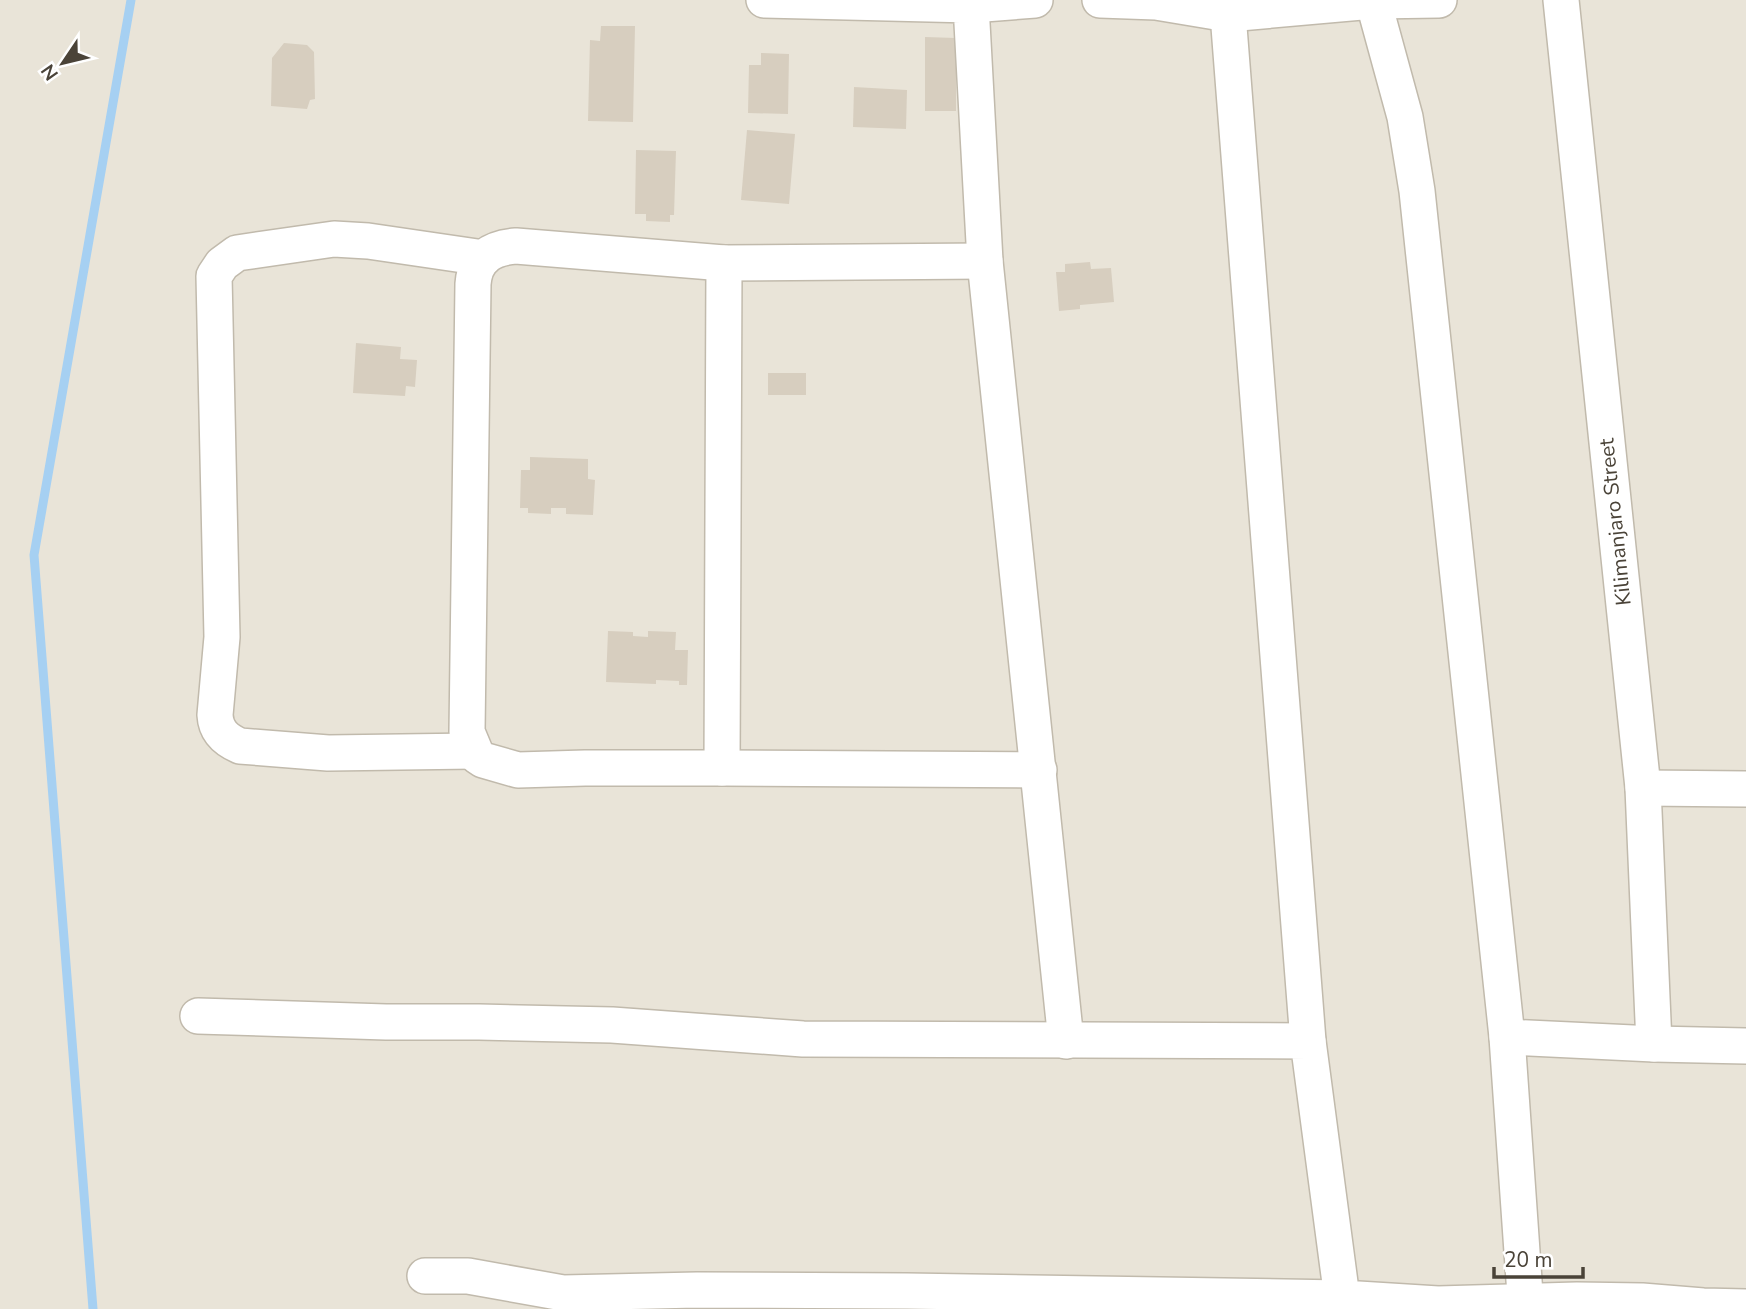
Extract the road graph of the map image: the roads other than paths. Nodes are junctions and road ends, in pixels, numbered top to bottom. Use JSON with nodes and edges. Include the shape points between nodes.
{"nodes":[{"id":1,"x":764,"y":0,"type":"edge"},
{"id":2,"x":1035,"y":0,"type":"edge"},
{"id":3,"x":1100,"y":0,"type":"edge"},
{"id":4,"x":1373,"y":0,"type":"edge"},
{"id":5,"x":1439,"y":0,"type":"edge"},
{"id":6,"x":1561,"y":0,"type":"edge"},
{"id":7,"x":971,"y":5,"type":"junction"},
{"id":8,"x":1228,"y":15,"type":"junction"},
{"id":9,"x":484,"y":258,"type":"junction"},
{"id":10,"x":985,"y":261,"type":"junction"},
{"id":11,"x":724,"y":263,"type":"junction"},
{"id":12,"x":474,"y":751,"type":"junction"},
{"id":13,"x":722,"y":768,"type":"junction"},
{"id":14,"x":1039,"y":770,"type":"junction"},
{"id":15,"x":1643,"y":788,"type":"junction"},
{"id":16,"x":1746,"y":789,"type":"edge"},
{"id":17,"x":198,"y":1016,"type":"dead end"},
{"id":18,"x":1507,"y":1037,"type":"junction"},
{"id":19,"x":1066,"y":1041,"type":"junction"},
{"id":20,"x":1308,"y":1041,"type":"junction"},
{"id":21,"x":1654,"y":1044,"type":"junction"},
{"id":22,"x":1746,"y":1046,"type":"edge"},
{"id":23,"x":425,"y":1276,"type":"dead end"},
{"id":24,"x":1342,"y":1298,"type":"junction"},
{"id":25,"x":1526,"y":1305,"type":"edge"},
{"id":26,"x":1746,"y":1307,"type":"edge"}],
"edges":[{"from":1,"to":7,"type":"street"},
{"from":2,"to":7,"type":"street"},
{"from":3,"to":8,"type":"street","via":[[1157,2]]},
{"from":4,"to":5,"type":"street"},
{"from":4,"to":8,"type":"street"},
{"from":4,"to":18,"type":"street","via":[[1405,117],[1417,191]]},
{"from":6,"to":15,"type":"street","name":"Kilimanjaro Street"},
{"from":7,"to":10,"type":"street"},
{"from":8,"to":20,"type":"street"},
{"from":9,"to":11,"type":"street","via":[[502,247],[516,246]]},
{"from":9,"to":12,"type":"street","via":[[474,273],[473,298],[466,716]]},
{"from":9,"to":12,"type":"street","via":[[334,239],[237,253],[214,276],[222,637],[215,715],[220,732],[240,746],[328,753]]},
{"from":10,"to":11,"type":"street"},
{"from":10,"to":14,"type":"street"},
{"from":11,"to":13,"type":"street"},
{"from":12,"to":13,"type":"street","via":[[483,760],[518,770]]},
{"from":13,"to":14,"type":"street"},
{"from":14,"to":19,"type":"street"},
{"from":15,"to":16,"type":"street"},
{"from":15,"to":21,"type":"street","name":"Kilimanjaro Street"},
{"from":17,"to":19,"type":"street","via":[[612,1025],[803,1039]]},
{"from":18,"to":21,"type":"street"},
{"from":18,"to":25,"type":"street"},
{"from":19,"to":20,"type":"street"},
{"from":20,"to":24,"type":"street"},
{"from":21,"to":22,"type":"street"},
{"from":23,"to":24,"type":"street","via":[[468,1276],[563,1293],[893,1290]]},
{"from":24,"to":25,"type":"street"},
{"from":25,"to":26,"type":"street","via":[[1577,1300]]}]}
